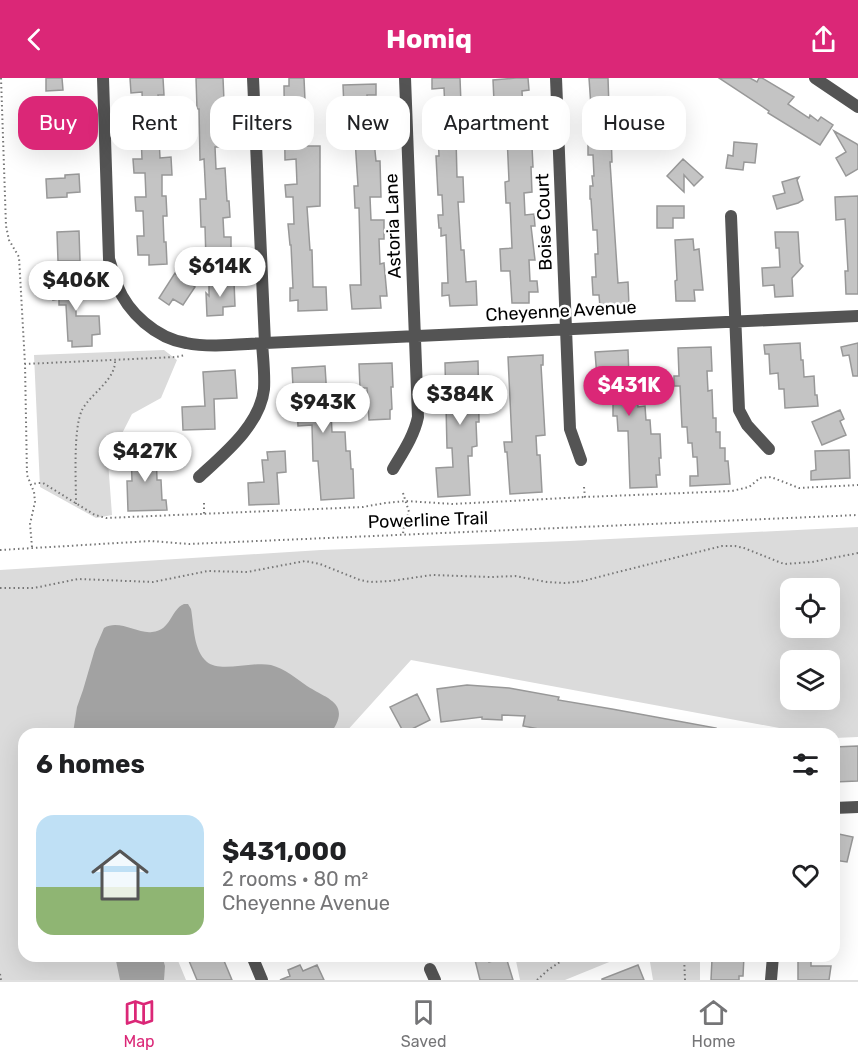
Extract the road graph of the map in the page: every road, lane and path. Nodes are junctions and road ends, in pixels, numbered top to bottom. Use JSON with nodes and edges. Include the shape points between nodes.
{"nodes":[{"id":1,"x":1,"y":78,"type":"edge"},
{"id":2,"x":103,"y":78,"type":"edge"},
{"id":3,"x":254,"y":78,"type":"edge"},
{"id":4,"x":405,"y":78,"type":"edge"},
{"id":5,"x":555,"y":78,"type":"edge"},
{"id":6,"x":815,"y":78,"type":"edge"},
{"id":7,"x":858,"y":107,"type":"edge"},
{"id":8,"x":731,"y":216,"type":"dead end"},
{"id":9,"x":858,"y":316,"type":"edge"},
{"id":10,"x":736,"y":321,"type":"junction"},
{"id":11,"x":566,"y":329,"type":"junction"},
{"id":12,"x":416,"y":336,"type":"junction"},
{"id":13,"x":264,"y":343,"type":"junction"},
{"id":14,"x":199,"y":345,"type":"junction"},
{"id":15,"x":115,"y":360,"type":"junction"},
{"id":16,"x":24,"y":364,"type":"junction"},
{"id":17,"x":769,"y":449,"type":"dead end"},
{"id":18,"x":581,"y":460,"type":"dead end"},
{"id":19,"x":393,"y":469,"type":"dead end"},
{"id":20,"x":199,"y":477,"type":"dead end"},
{"id":21,"x":30,"y":485,"type":"junction"},
{"id":22,"x":858,"y":485,"type":"edge"},
{"id":23,"x":584,"y":487,"type":"dead end"},
{"id":24,"x":403,"y":493,"type":"dead end"},
{"id":25,"x":585,"y":497,"type":"junction"},
{"id":26,"x":406,"y":501,"type":"junction"},
{"id":27,"x":204,"y":503,"type":"dead end"},
{"id":28,"x":76,"y":504,"type":"junction"},
{"id":29,"x":204,"y":514,"type":"junction"},
{"id":30,"x":858,"y":515,"type":"edge"},
{"id":31,"x":403,"y":534,"type":"junction"},
{"id":32,"x":32,"y":548,"type":"junction"},
{"id":33,"x":0,"y":550,"type":"edge"},
{"id":34,"x":858,"y":553,"type":"edge"},
{"id":35,"x":0,"y":588,"type":"edge"},
{"id":36,"x":858,"y":807,"type":"edge"},
{"id":37,"x":840,"y":808,"type":"edge"},
{"id":38,"x":254,"y":962,"type":"edge"},
{"id":39,"x":560,"y":962,"type":"edge"},
{"id":40,"x":684,"y":962,"type":"edge"},
{"id":41,"x":772,"y":962,"type":"edge"},
{"id":42,"x":0,"y":974,"type":"edge"},
{"id":43,"x":1,"y":980,"type":"edge"},
{"id":44,"x":262,"y":980,"type":"edge"},
{"id":45,"x":537,"y":980,"type":"edge"},
{"id":46,"x":685,"y":980,"type":"edge"},
{"id":47,"x":771,"y":980,"type":"edge"}],
"edges":[{"from":1,"to":16,"type":"path","via":[[6,226],[19,257]]},
{"from":2,"to":14,"type":"street","name":"Cheyenne Avenue","via":[[109,259],[118,287],[137,315],[156,331],[176,341]]},
{"from":3,"to":13,"type":"street"},
{"from":4,"to":12,"type":"street","name":"Astoria Lane"},
{"from":5,"to":11,"type":"street","name":"Boise Court"},
{"from":6,"to":7,"type":"street"},
{"from":8,"to":10,"type":"street"},
{"from":9,"to":10,"type":"street","name":"Cheyenne Avenue"},
{"from":10,"to":11,"type":"street","name":"Cheyenne Avenue"},
{"from":10,"to":17,"type":"street","via":[[739,410]]},
{"from":11,"to":12,"type":"street","name":"Cheyenne Avenue"},
{"from":11,"to":18,"type":"street","name":"Boise Court","via":[[570,429]]},
{"from":12,"to":13,"type":"street","name":"Cheyenne Avenue"},
{"from":12,"to":19,"type":"street","name":"Astoria Lane","via":[[418,417]]},
{"from":13,"to":14,"type":"street","name":"Cheyenne Avenue"},
{"from":13,"to":20,"type":"street","via":[[261,406],[234,446]]},
{"from":14,"to":15,"type":"path","via":[[176,357]]},
{"from":15,"to":16,"type":"path"},
{"from":15,"to":28,"type":"path","via":[[112,374],[83,409],[77,424]]},
{"from":16,"to":21,"type":"path"},
{"from":21,"to":28,"type":"path","via":[[43,483]]},
{"from":21,"to":32,"type":"path","via":[[35,502],[30,524]]},
{"from":22,"to":25,"type":"path","via":[[799,488],[771,477],[732,491]]},
{"from":23,"to":25,"type":"path"},
{"from":24,"to":26,"type":"path"},
{"from":25,"to":26,"type":"path","via":[[453,504]]},
{"from":26,"to":29,"type":"path","via":[[363,507]]},
{"from":26,"to":31,"type":"path","via":[[409,512]]},
{"from":27,"to":29,"type":"path"},
{"from":28,"to":29,"type":"path","via":[[106,518]]},
{"from":30,"to":31,"type":"path","name":"Powerline Trail"},
{"from":31,"to":32,"type":"path","name":"Powerline Trail"},
{"from":32,"to":33,"type":"path","name":"Powerline Trail"},
{"from":34,"to":35,"type":"path","via":[[784,564],[744,548],[722,546],[583,581],[558,583],[511,575],[426,575],[370,582],[304,561],[247,572],[204,572],[153,582],[78,579],[34,588]]},
{"from":36,"to":37,"type":"street"},
{"from":38,"to":44,"type":"street"},
{"from":39,"to":45,"type":"path"},
{"from":40,"to":46,"type":"path"},
{"from":41,"to":47,"type":"street"},
{"from":42,"to":43,"type":"path"}]}
